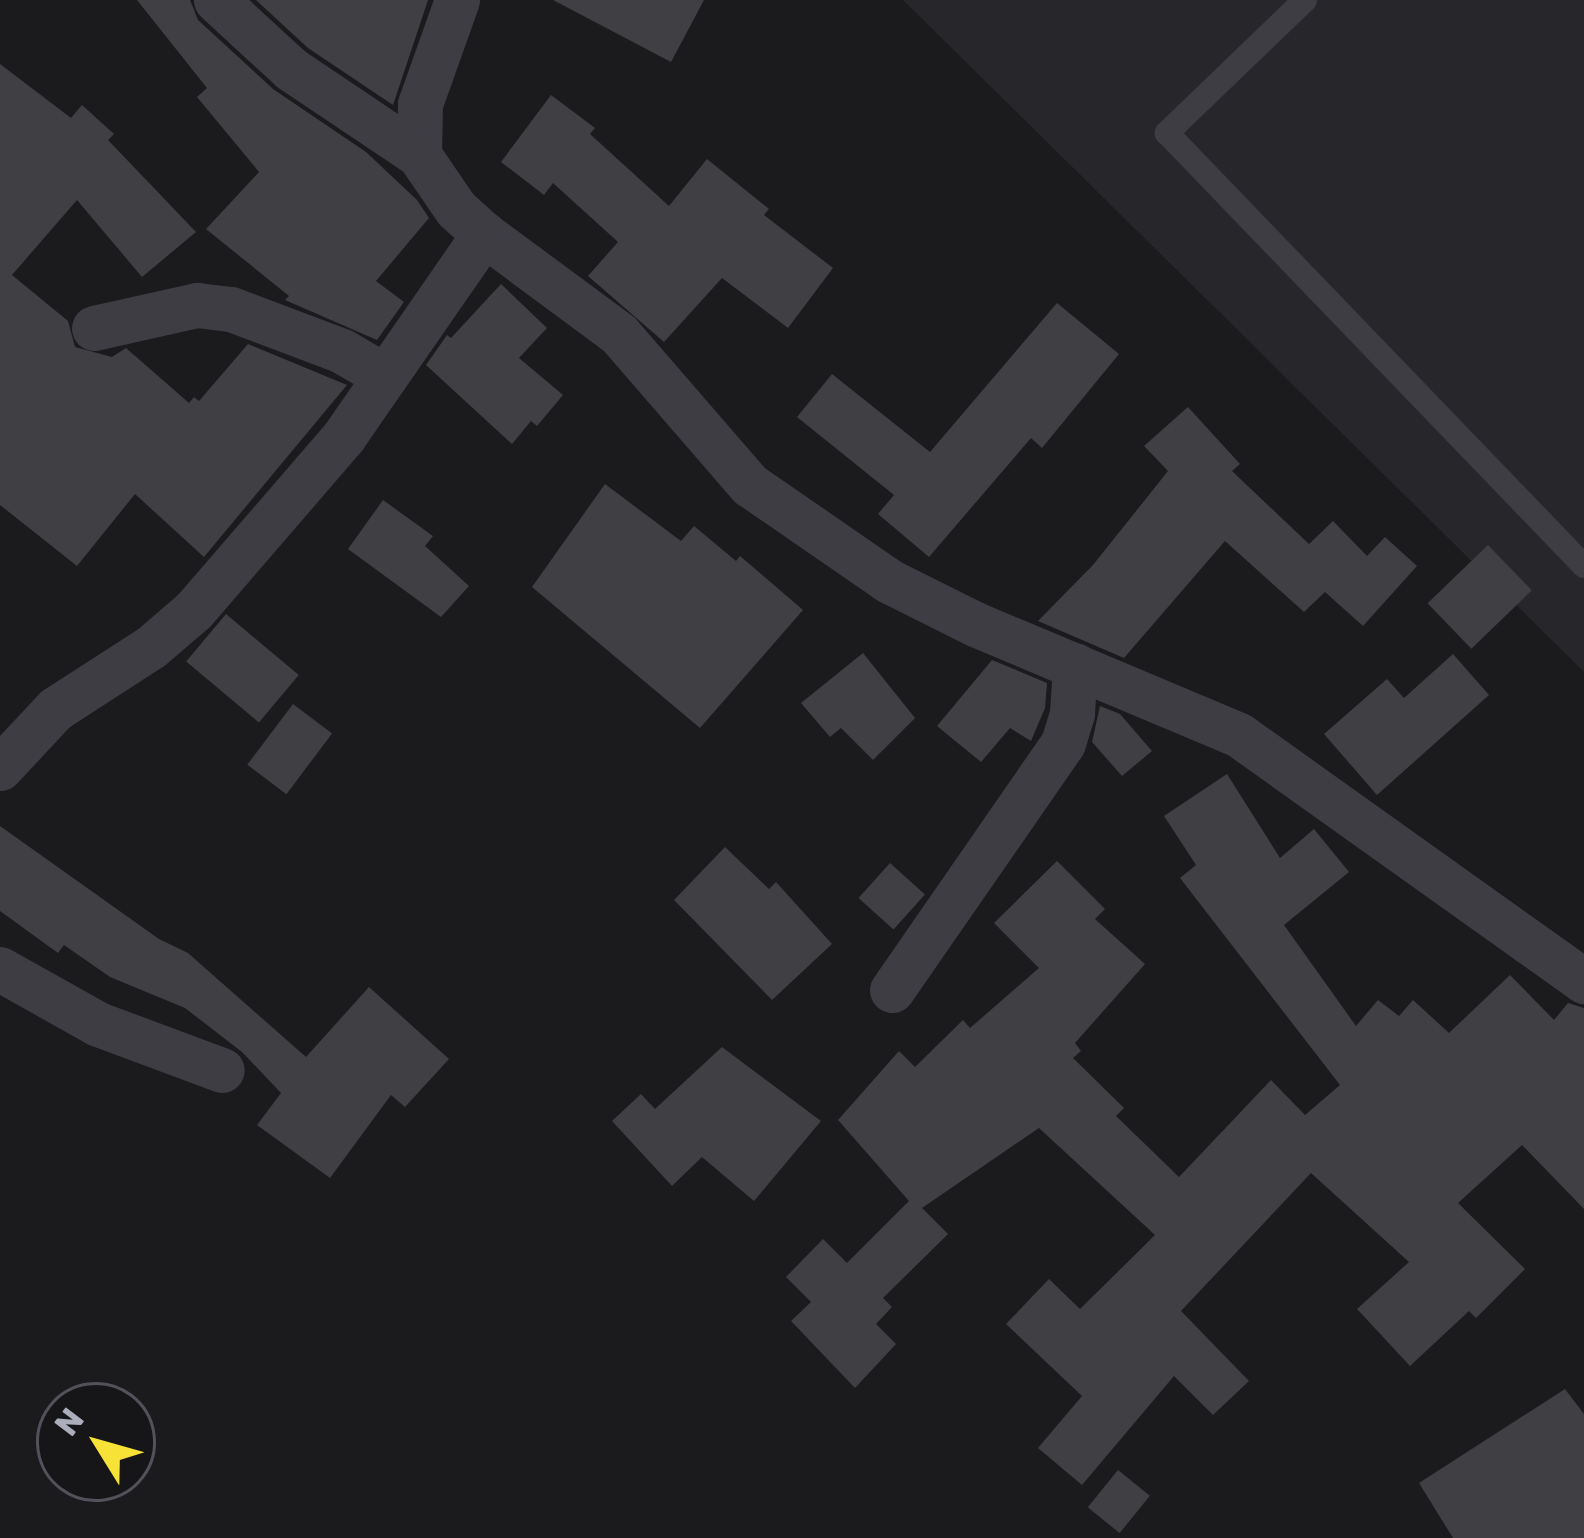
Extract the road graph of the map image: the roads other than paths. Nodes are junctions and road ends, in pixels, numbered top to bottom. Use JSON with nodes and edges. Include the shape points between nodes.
{"nodes":[{"id":1,"x":216,"y":0,"type":"edge"},
{"id":2,"x":457,"y":0,"type":"edge"},
{"id":3,"x":1305,"y":0,"type":"edge"},
{"id":4,"x":419,"y":155,"type":"junction"},
{"id":5,"x":484,"y":234,"type":"junction"},
{"id":6,"x":94,"y":328,"type":"dead end"},
{"id":7,"x":385,"y":376,"type":"junction"},
{"id":8,"x":1584,"y":566,"type":"edge"},
{"id":9,"x":1075,"y":665,"type":"junction"},
{"id":10,"x":0,"y":768,"type":"edge"},
{"id":11,"x":0,"y":969,"type":"edge"},
{"id":12,"x":1584,"y":981,"type":"edge"},
{"id":13,"x":892,"y":990,"type":"dead end"},
{"id":14,"x":222,"y":1070,"type":"dead end"}],
"edges":[{"from":1,"to":4,"type":"street","via":[[291,69]]},
{"from":2,"to":4,"type":"street","via":[[420,104]]},
{"from":3,"to":8,"type":"lane","via":[[1167,133]]},
{"from":4,"to":5,"type":"street"},
{"from":5,"to":7,"type":"street"},
{"from":5,"to":9,"type":"street","via":[[619,334],[751,485],[889,581]]},
{"from":6,"to":7,"type":"street","via":[[197,305],[231,309]]},
{"from":7,"to":10,"type":"street","via":[[344,436],[194,610],[55,709]]},
{"from":9,"to":12,"type":"street","via":[[1239,735]]},
{"from":9,"to":13,"type":"street","via":[[1063,743]]},
{"from":11,"to":14,"type":"street","via":[[98,1024]]}]}
